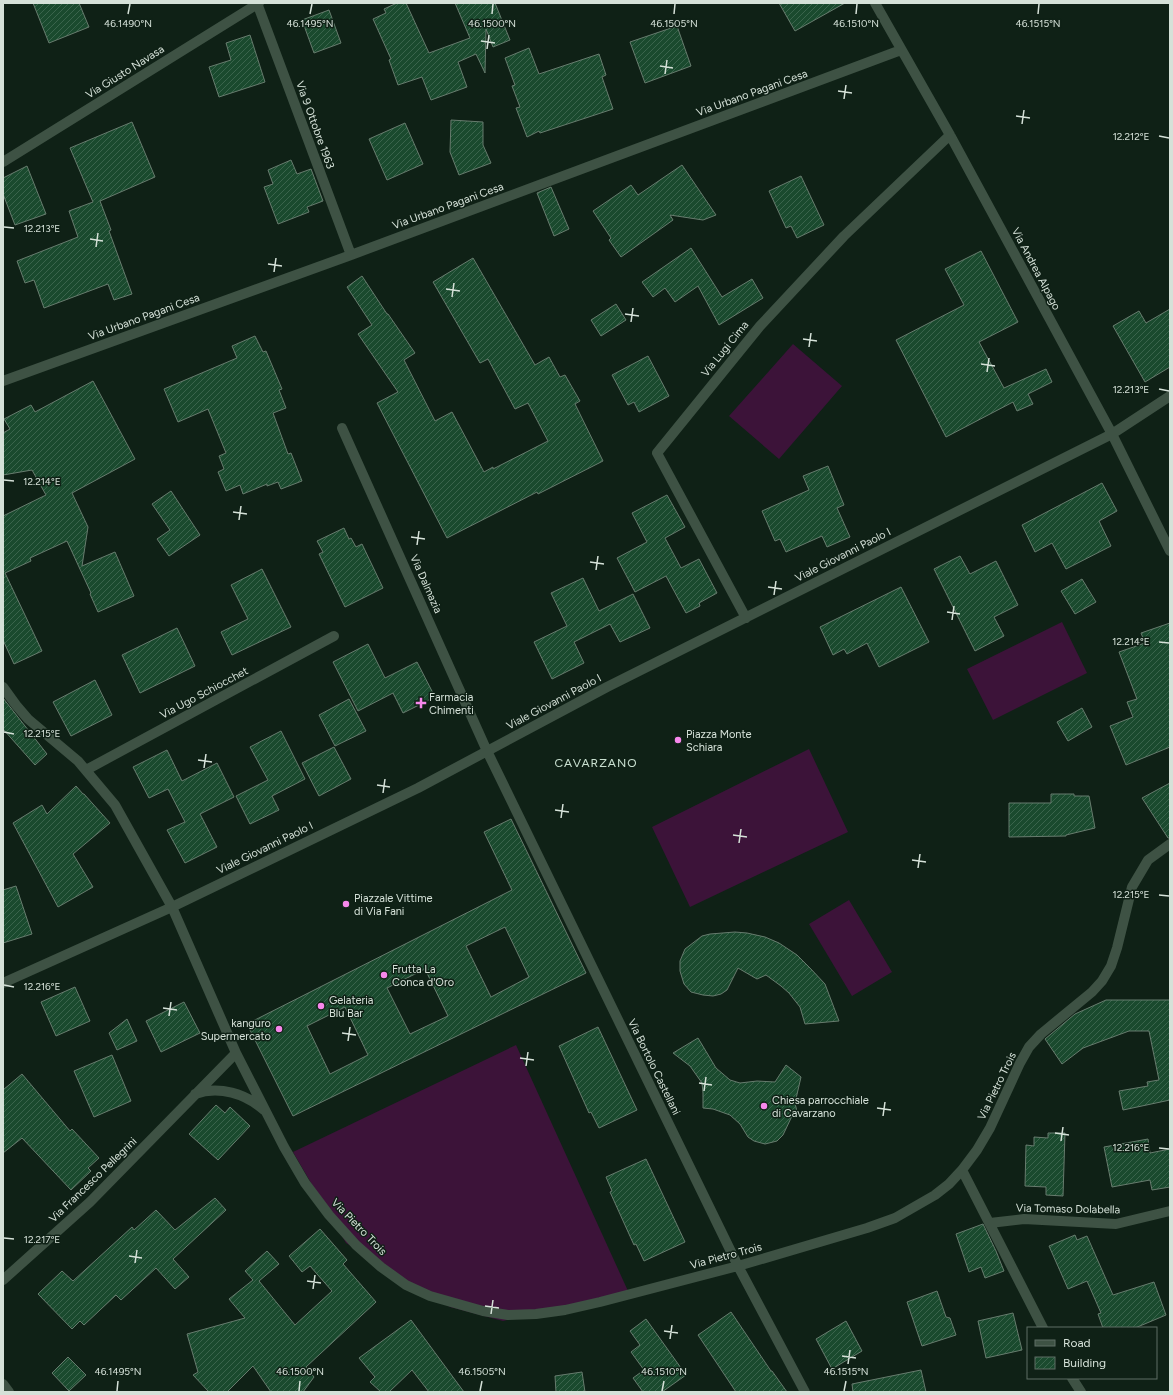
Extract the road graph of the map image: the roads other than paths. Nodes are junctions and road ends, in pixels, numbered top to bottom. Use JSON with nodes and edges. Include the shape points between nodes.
{"nodes":[{"id":1,"x":258,"y":3,"type":"edge"},
{"id":2,"x":875,"y":3,"type":"edge"},
{"id":3,"x":901,"y":50,"type":"junction"},
{"id":4,"x":950,"y":135,"type":"junction"},
{"id":5,"x":3,"y":162,"type":"edge"},
{"id":6,"x":351,"y":255,"type":"junction"},
{"id":7,"x":3,"y":381,"type":"edge"},
{"id":8,"x":1170,"y":396,"type":"edge"},
{"id":9,"x":342,"y":428,"type":"dead end"},
{"id":10,"x":1112,"y":434,"type":"junction"},
{"id":11,"x":1170,"y":550,"type":"edge"},
{"id":12,"x":746,"y":618,"type":"junction"},
{"id":13,"x":334,"y":636,"type":"dead end"},
{"id":14,"x":3,"y":687,"type":"edge"},
{"id":15,"x":487,"y":751,"type":"junction"},
{"id":16,"x":86,"y":770,"type":"junction"},
{"id":17,"x":1170,"y":844,"type":"edge"},
{"id":18,"x":172,"y":907,"type":"junction"},
{"id":19,"x":3,"y":983,"type":"edge"},
{"id":20,"x":236,"y":1053,"type":"junction"},
{"id":21,"x":196,"y":1094,"type":"junction"},
{"id":22,"x":267,"y":1113,"type":"junction"},
{"id":23,"x":962,"y":1170,"type":"junction"},
{"id":24,"x":1170,"y":1211,"type":"edge"},
{"id":25,"x":990,"y":1223,"type":"junction"},
{"id":26,"x":738,"y":1266,"type":"junction"},
{"id":27,"x":3,"y":1280,"type":"edge"},
{"id":28,"x":1042,"y":1327,"type":"edge"},
{"id":29,"x":1073,"y":1379,"type":"edge"},
{"id":30,"x":3,"y":1384,"type":"edge"},
{"id":31,"x":9,"y":1392,"type":"edge"},
{"id":32,"x":805,"y":1392,"type":"edge"},
{"id":33,"x":1080,"y":1392,"type":"edge"}],
"edges":[{"from":1,"to":5,"type":"street","name":"Via Giusto Navasa"},
{"from":1,"to":6,"type":"street","name":"Via 9 Ottobre 1963"},
{"from":2,"to":3,"type":"street","name":"Via Andrea Alpago"},
{"from":3,"to":4,"type":"street","name":"Via Andrea Alpago"},
{"from":3,"to":6,"type":"street","name":"Via Urbano Pagani Cesa"},
{"from":4,"to":10,"type":"street","name":"Via Andrea Alpago"},
{"from":4,"to":12,"type":"street","name":"Via Lugi Cima","via":[[844,236],[760,326],[657,453]]},
{"from":6,"to":7,"type":"street","name":"Via Urbano Pagani Cesa"},
{"from":8,"to":10,"type":"street","name":"Viale Giovanni Paolo I"},
{"from":9,"to":15,"type":"street","name":"Via Dalmazia"},
{"from":10,"to":11,"type":"street","name":"Via Andrea Alpago"},
{"from":10,"to":12,"type":"street","name":"Viale Giovanni Paolo I"},
{"from":12,"to":15,"type":"street","name":"Viale Giovanni Paolo I","via":[[607,687]]},
{"from":13,"to":16,"type":"street","name":"Via Ugo Schiocchet"},
{"from":14,"to":16,"type":"street","via":[[28,719],[78,760]]},
{"from":15,"to":18,"type":"street","name":"Viale Giovanni Paolo I","via":[[418,788]]},
{"from":15,"to":26,"type":"street","name":"Via Bortolo Castellani"},
{"from":16,"to":18,"type":"street","via":[[115,805]]},
{"from":17,"to":23,"type":"street","name":"Via Pietro Trois","via":[[1148,860],[1132,888],[1117,948],[1102,981],[1029,1047],[990,1128]]},
{"from":18,"to":19,"type":"street","name":"Viale Giovanni Paolo I"},
{"from":18,"to":20,"type":"street","name":"Via Pietro Trois"},
{"from":20,"to":21,"type":"street","name":"Via Francesco Pellegrini"},
{"from":20,"to":22,"type":"street","name":"Via Pietro Trois"},
{"from":21,"to":22,"type":"street","via":[[212,1090],[227,1092],[251,1100]]},
{"from":21,"to":27,"type":"street","name":"Via Francesco Pellegrini","via":[[90,1202]]},
{"from":22,"to":26,"type":"street","name":"Via Pietro Trois","via":[[305,1183],[329,1215],[356,1245],[381,1267],[406,1285],[430,1296],[483,1311],[536,1314],[600,1302]]},
{"from":23,"to":25,"type":"street"},
{"from":23,"to":26,"type":"street","name":"Via Pietro Trois","via":[[935,1195],[895,1218]]},
{"from":24,"to":25,"type":"street","name":"Via Tomaso Dolabella","via":[[1116,1224],[1024,1219]]},
{"from":25,"to":28,"type":"street"},
{"from":26,"to":32,"type":"street","name":"Via Bortolo Castellani"},
{"from":29,"to":33,"type":"street"},
{"from":30,"to":31,"type":"street"}]}
